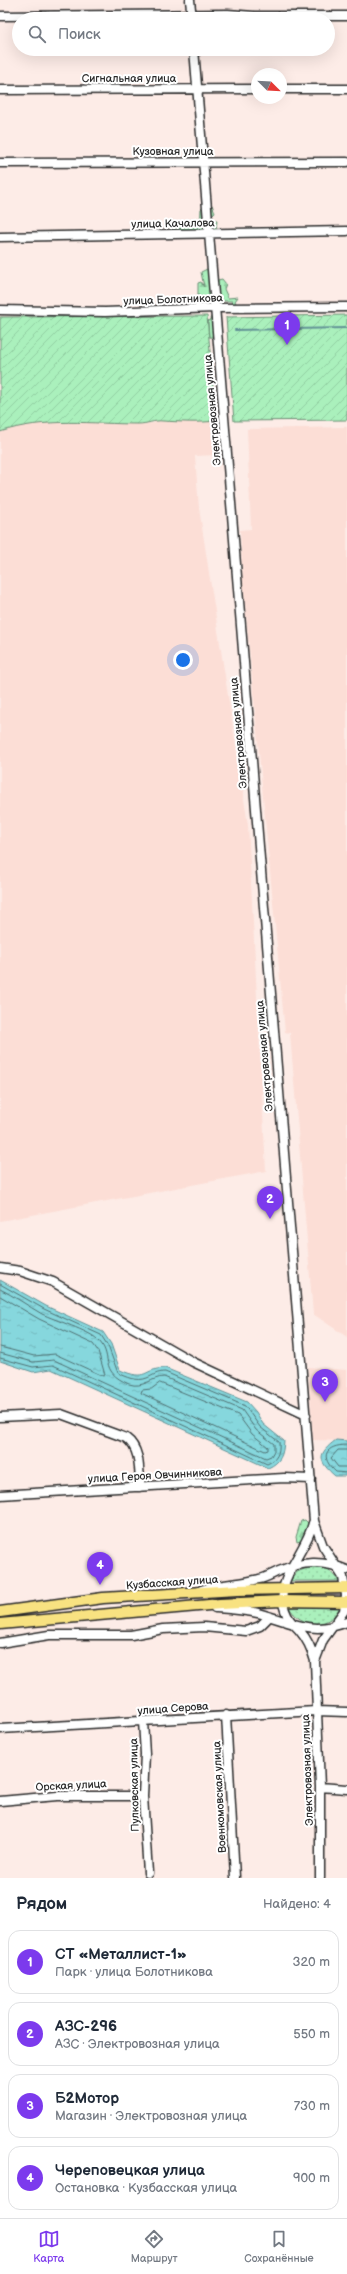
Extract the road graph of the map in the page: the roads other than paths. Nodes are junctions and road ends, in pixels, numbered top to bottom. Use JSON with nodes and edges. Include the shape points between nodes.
{"nodes":[{"id":1,"x":190,"y":0,"type":"edge"},
{"id":2,"x":191,"y":12,"type":"edge"},
{"id":3,"x":0,"y":16,"type":"edge"},
{"id":4,"x":12,"y":16,"type":"edge"},
{"id":5,"x":335,"y":16,"type":"edge"},
{"id":6,"x":347,"y":16,"type":"edge"},
{"id":7,"x":195,"y":56,"type":"edge"},
{"id":8,"x":347,"y":88,"type":"edge"},
{"id":9,"x":251,"y":89,"type":"edge"},
{"id":10,"x":287,"y":89,"type":"edge"},
{"id":11,"x":0,"y":90,"type":"edge"},
{"id":12,"x":198,"y":90,"type":"junction"},
{"id":13,"x":204,"y":162,"type":"junction"},
{"id":14,"x":347,"y":162,"type":"edge"},
{"id":15,"x":0,"y":163,"type":"edge"},
{"id":16,"x":347,"y":231,"type":"edge"},
{"id":17,"x":209,"y":234,"type":"junction"},
{"id":18,"x":0,"y":236,"type":"edge"},
{"id":19,"x":347,"y":307,"type":"edge"},
{"id":20,"x":215,"y":308,"type":"junction"},
{"id":21,"x":0,"y":310,"type":"edge"},
{"id":22,"x":0,"y":1268,"type":"edge"},
{"id":23,"x":306,"y":1415,"type":"junction"},
{"id":24,"x":0,"y":1417,"type":"edge"},
{"id":25,"x":311,"y":1480,"type":"junction"},
{"id":26,"x":140,"y":1486,"type":"junction"},
{"id":27,"x":0,"y":1495,"type":"edge"},
{"id":28,"x":314,"y":1521,"type":"junction"},
{"id":29,"x":294,"y":1565,"type":"junction"},
{"id":30,"x":336,"y":1566,"type":"junction"},
{"id":31,"x":347,"y":1570,"type":"edge"},
{"id":32,"x":282,"y":1588,"type":"junction"},
{"id":33,"x":346,"y":1588,"type":"edge"},
{"id":34,"x":191,"y":1593,"type":"junction"},
{"id":35,"x":281,"y":1601,"type":"junction"},
{"id":36,"x":347,"y":1602,"type":"edge"},
{"id":37,"x":190,"y":1606,"type":"junction"},
{"id":38,"x":0,"y":1612,"type":"edge"},
{"id":39,"x":269,"y":1617,"type":"junction"},
{"id":40,"x":347,"y":1622,"type":"edge"},
{"id":41,"x":0,"y":1624,"type":"edge"},
{"id":42,"x":294,"y":1625,"type":"junction"},
{"id":43,"x":334,"y":1626,"type":"junction"},
{"id":44,"x":0,"y":1643,"type":"edge"},
{"id":45,"x":315,"y":1661,"type":"junction"},
{"id":46,"x":316,"y":1711,"type":"junction"},
{"id":47,"x":347,"y":1712,"type":"edge"},
{"id":48,"x":226,"y":1715,"type":"junction"},
{"id":49,"x":143,"y":1721,"type":"junction"},
{"id":50,"x":0,"y":1729,"type":"edge"},
{"id":51,"x":320,"y":1787,"type":"junction"},
{"id":52,"x":347,"y":1789,"type":"edge"},
{"id":53,"x":143,"y":1796,"type":"junction"},
{"id":54,"x":0,"y":1800,"type":"edge"},
{"id":55,"x":148,"y":1873,"type":"dead end"},
{"id":56,"x":235,"y":1877,"type":"dead end"},
{"id":57,"x":320,"y":1878,"type":"edge"}],
"edges":[{"from":1,"to":2,"type":"street"},
{"from":3,"to":4,"type":"street"},
{"from":5,"to":6,"type":"street"},
{"from":7,"to":12,"type":"street","name":"Электровозная улица"},
{"from":8,"to":10,"type":"street"},
{"from":9,"to":12,"type":"street","name":"Сигнальная улица"},
{"from":11,"to":12,"type":"street","name":"Сигнальная улица"},
{"from":12,"to":13,"type":"street","name":"Электровозная улица"},
{"from":13,"to":14,"type":"street","name":"Кузовная улица"},
{"from":13,"to":15,"type":"street","name":"Кузовная улица"},
{"from":13,"to":17,"type":"street","name":"Электровозная улица"},
{"from":16,"to":17,"type":"street","name":"улица Качалова"},
{"from":17,"to":18,"type":"street","name":"улица Качалова"},
{"from":17,"to":20,"type":"street","name":"Электровозная улица"},
{"from":19,"to":20,"type":"street","name":"улица Болотникова"},
{"from":20,"to":21,"type":"street","name":"улица Болотникова","via":[[105,312]]},
{"from":20,"to":23,"type":"street","name":"Электровозная улица","via":[[290,1246]]},
{"from":22,"to":23,"type":"street","via":[[20,1271],[53,1282],[193,1362]]},
{"from":23,"to":25,"type":"street","name":"Электровозная улица"},
{"from":24,"to":26,"type":"street","via":[[61,1414],[126,1438],[132,1442],[138,1455]]},
{"from":25,"to":26,"type":"street","name":"улица Героя Овчинникова","via":[[284,1478]]},
{"from":25,"to":28,"type":"street","name":"Электровозная улица"},
{"from":26,"to":27,"type":"street","name":"улица Героя Овчинникова"},
{"from":28,"to":29,"type":"street","via":[[311,1533]]},
{"from":28,"to":30,"type":"street","via":[[323,1546]]},
{"from":29,"to":30,"type":"street","via":[[311,1562]]},
{"from":29,"to":32,"type":"street"},
{"from":29,"to":34,"type":"street","via":[[263,1578],[236,1584],[215,1585]]},
{"from":30,"to":31,"type":"street"},
{"from":30,"to":33,"type":"street"},
{"from":32,"to":33,"type":"main road","name":"Кузбасская улица"},
{"from":32,"to":34,"type":"main road","name":"Кузбасская улица"},
{"from":32,"to":35,"type":"street"},
{"from":33,"to":36,"type":"street"},
{"from":34,"to":38,"type":"main road","name":"Кузбасская улица","via":[[103,1598]]},
{"from":35,"to":36,"type":"main road"},
{"from":35,"to":37,"type":"main road"},
{"from":35,"to":42,"type":"street","via":[[287,1617]]},
{"from":36,"to":43,"type":"street"},
{"from":37,"to":39,"type":"street","via":[[233,1609]]},
{"from":37,"to":41,"type":"main road"},
{"from":39,"to":42,"type":"street"},
{"from":39,"to":44,"type":"street","via":[[260,1626],[246,1631],[204,1627],[162,1629],[131,1636],[49,1636]]},
{"from":40,"to":43,"type":"street"},
{"from":42,"to":43,"type":"street","via":[[315,1629]]},
{"from":42,"to":45,"type":"street","via":[[308,1641]]},
{"from":43,"to":45,"type":"street","via":[[323,1640]]},
{"from":45,"to":46,"type":"street","name":"Электровозная улица"},
{"from":46,"to":47,"type":"street","name":"улица Серова"},
{"from":46,"to":48,"type":"street","name":"улица Серова"},
{"from":46,"to":51,"type":"street","name":"Электровозная улица"},
{"from":48,"to":49,"type":"street","name":"улица Серова"},
{"from":48,"to":56,"type":"street","name":"Военкомовская улица"},
{"from":49,"to":50,"type":"street","name":"улица Серова"},
{"from":49,"to":53,"type":"street","name":"Пулковская улица"},
{"from":51,"to":52,"type":"street"},
{"from":51,"to":57,"type":"street","name":"Электровозная улица"},
{"from":53,"to":54,"type":"street","name":"Орская улица","via":[[57,1796]]},
{"from":53,"to":55,"type":"street","name":"Пулковская улица"}]}
